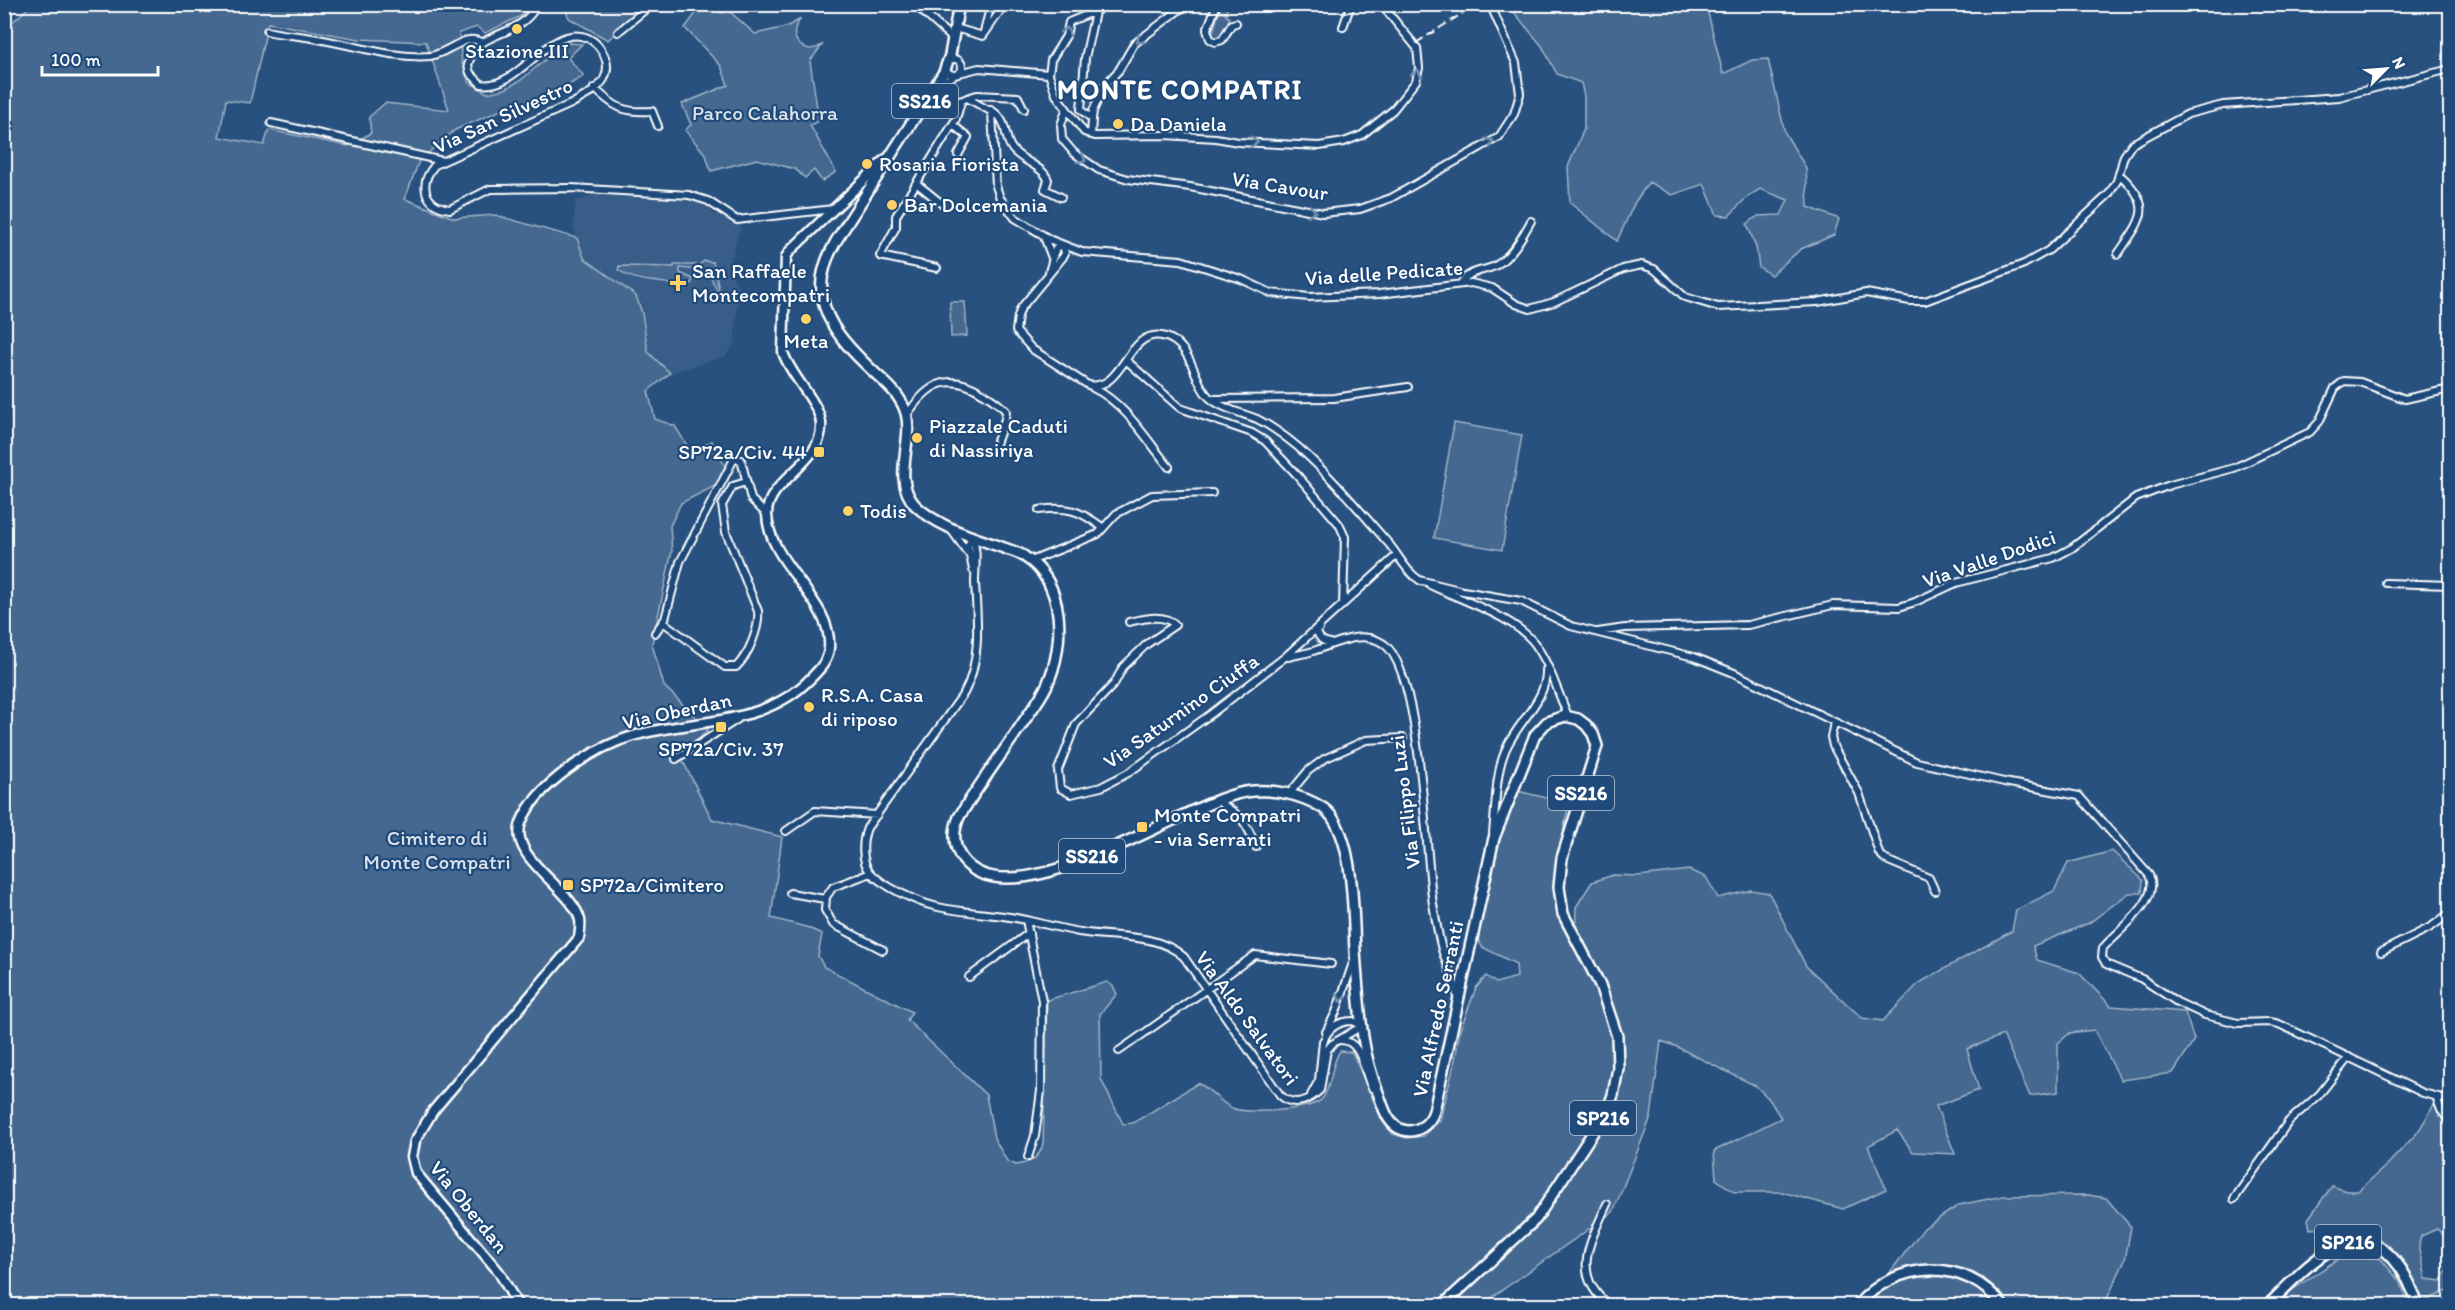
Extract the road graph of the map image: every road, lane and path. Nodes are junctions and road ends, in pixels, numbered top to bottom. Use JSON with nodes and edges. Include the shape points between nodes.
{"nodes":[{"id":1,"x":538,"y":4,"type":"edge"},
{"id":2,"x":652,"y":4,"type":"edge"},
{"id":3,"x":914,"y":4,"type":"edge"},
{"id":4,"x":959,"y":4,"type":"edge"},
{"id":5,"x":991,"y":4,"type":"edge"},
{"id":6,"x":1005,"y":4,"type":"edge"},
{"id":7,"x":1187,"y":4,"type":"edge"},
{"id":8,"x":1217,"y":4,"type":"edge"},
{"id":9,"x":1351,"y":4,"type":"edge"},
{"id":10,"x":1381,"y":4,"type":"edge"},
{"id":11,"x":1490,"y":4,"type":"edge"},
{"id":12,"x":1103,"y":5,"type":"edge"},
{"id":13,"x":1095,"y":12,"type":"junction"},
{"id":14,"x":1236,"y":23,"type":"dead end"},
{"id":15,"x":1343,"y":27,"type":"dead end"},
{"id":16,"x":955,"y":28,"type":"junction"},
{"id":17,"x":267,"y":31,"type":"dead end"},
{"id":18,"x":618,"y":32,"type":"dead end"},
{"id":19,"x":983,"y":36,"type":"junction"},
{"id":20,"x":952,"y":41,"type":"junction"},
{"id":21,"x":481,"y":42,"type":"junction"},
{"id":22,"x":958,"y":59,"type":"junction"},
{"id":23,"x":947,"y":64,"type":"junction"},
{"id":24,"x":980,"y":68,"type":"junction"},
{"id":25,"x":2451,"y":69,"type":"edge"},
{"id":26,"x":957,"y":74,"type":"junction"},
{"id":27,"x":1049,"y":74,"type":"junction"},
{"id":28,"x":594,"y":88,"type":"junction"},
{"id":29,"x":934,"y":88,"type":"junction"},
{"id":30,"x":964,"y":100,"type":"junction"},
{"id":31,"x":985,"y":107,"type":"junction"},
{"id":32,"x":1024,"y":109,"type":"dead end"},
{"id":33,"x":1066,"y":110,"type":"junction"},
{"id":34,"x":1092,"y":119,"type":"junction"},
{"id":35,"x":271,"y":123,"type":"dead end"},
{"id":36,"x":953,"y":124,"type":"junction"},
{"id":37,"x":658,"y":126,"type":"dead end"},
{"id":38,"x":1091,"y":135,"type":"junction"},
{"id":39,"x":958,"y":155,"type":"dead end"},
{"id":40,"x":886,"y":159,"type":"junction"},
{"id":41,"x":444,"y":161,"type":"junction"},
{"id":42,"x":2119,"y":174,"type":"junction"},
{"id":43,"x":916,"y":183,"type":"junction"},
{"id":44,"x":1061,"y":197,"type":"dead end"},
{"id":45,"x":940,"y":203,"type":"dead end"},
{"id":46,"x":836,"y":208,"type":"junction"},
{"id":47,"x":1531,"y":221,"type":"dead end"},
{"id":48,"x":1042,"y":234,"type":"junction"},
{"id":49,"x":1063,"y":245,"type":"junction"},
{"id":50,"x":1082,"y":252,"type":"junction"},
{"id":51,"x":2118,"y":254,"type":"dead end"},
{"id":52,"x":1056,"y":262,"type":"junction"},
{"id":53,"x":937,"y":268,"type":"dead end"},
{"id":54,"x":1461,"y":283,"type":"junction"},
{"id":55,"x":1127,"y":361,"type":"junction"},
{"id":56,"x":1088,"y":386,"type":"junction"},
{"id":57,"x":1408,"y":387,"type":"dead end"},
{"id":58,"x":2451,"y":389,"type":"edge"},
{"id":59,"x":1210,"y":399,"type":"junction"},
{"id":60,"x":906,"y":415,"type":"junction"},
{"id":61,"x":993,"y":452,"type":"dead end"},
{"id":62,"x":1169,"y":467,"type":"dead end"},
{"id":63,"x":746,"y":482,"type":"junction"},
{"id":64,"x":1212,"y":493,"type":"dead end"},
{"id":65,"x":1039,"y":510,"type":"dead end"},
{"id":66,"x":767,"y":515,"type":"junction"},
{"id":67,"x":947,"y":526,"type":"junction"},
{"id":68,"x":1102,"y":527,"type":"junction"},
{"id":69,"x":972,"y":536,"type":"junction"},
{"id":70,"x":994,"y":544,"type":"junction"},
{"id":71,"x":1397,"y":555,"type":"junction"},
{"id":72,"x":973,"y":560,"type":"junction"},
{"id":73,"x":1031,"y":561,"type":"junction"},
{"id":74,"x":1419,"y":580,"type":"junction"},
{"id":75,"x":2386,"y":583,"type":"dead end"},
{"id":76,"x":2451,"y":585,"type":"edge"},
{"id":77,"x":1343,"y":605,"type":"junction"},
{"id":78,"x":663,"y":622,"type":"junction"},
{"id":79,"x":1129,"y":622,"type":"dead end"},
{"id":80,"x":1321,"y":626,"type":"junction"},
{"id":81,"x":1596,"y":632,"type":"junction"},
{"id":82,"x":655,"y":633,"type":"dead end"},
{"id":83,"x":1334,"y":643,"type":"junction"},
{"id":84,"x":1285,"y":657,"type":"junction"},
{"id":85,"x":1546,"y":663,"type":"junction"},
{"id":86,"x":1568,"y":716,"type":"junction"},
{"id":87,"x":741,"y":717,"type":"junction"},
{"id":88,"x":1834,"y":723,"type":"junction"},
{"id":89,"x":1403,"y":738,"type":"dead end"},
{"id":90,"x":676,"y":759,"type":"dead end"},
{"id":91,"x":1289,"y":794,"type":"junction"},
{"id":92,"x":1216,"y":801,"type":"junction"},
{"id":93,"x":877,"y":814,"type":"junction"},
{"id":94,"x":786,"y":831,"type":"dead end"},
{"id":95,"x":1256,"y":847,"type":"dead end"},
{"id":96,"x":1491,"y":847,"type":"junction"},
{"id":97,"x":871,"y":873,"type":"junction"},
{"id":98,"x":1559,"y":884,"type":"joint"},
{"id":99,"x":1935,"y":891,"type":"dead end"},
{"id":100,"x":790,"y":893,"type":"dead end"},
{"id":101,"x":825,"y":899,"type":"junction"},
{"id":102,"x":2451,"y":914,"type":"edge"},
{"id":103,"x":1026,"y":920,"type":"junction"},
{"id":104,"x":1029,"y":933,"type":"junction"},
{"id":105,"x":883,"y":950,"type":"dead end"},
{"id":106,"x":1355,"y":951,"type":"junction"},
{"id":107,"x":2381,"y":952,"type":"dead end"},
{"id":108,"x":1331,"y":964,"type":"dead end"},
{"id":109,"x":969,"y":977,"type":"dead end"},
{"id":110,"x":1208,"y":989,"type":"junction"},
{"id":111,"x":1455,"y":1012,"type":"junction"},
{"id":112,"x":1362,"y":1026,"type":"junction"},
{"id":113,"x":1338,"y":1041,"type":"junction"},
{"id":114,"x":1323,"y":1044,"type":"junction"},
{"id":115,"x":1119,"y":1051,"type":"dead end"},
{"id":116,"x":2349,"y":1057,"type":"junction"},
{"id":117,"x":2436,"y":1097,"type":"junction"},
{"id":118,"x":2451,"y":1100,"type":"edge"},
{"id":119,"x":1304,"y":1101,"type":"junction"},
{"id":120,"x":1381,"y":1103,"type":"junction"},
{"id":121,"x":2451,"y":1122,"type":"edge"},
{"id":122,"x":1028,"y":1157,"type":"dead end"},
{"id":123,"x":2234,"y":1199,"type":"dead end"},
{"id":124,"x":1607,"y":1204,"type":"dead end"},
{"id":125,"x":518,"y":1305,"type":"edge"},
{"id":126,"x":1442,"y":1305,"type":"edge"},
{"id":127,"x":1610,"y":1305,"type":"edge"},
{"id":128,"x":1857,"y":1305,"type":"edge"},
{"id":129,"x":2003,"y":1305,"type":"edge"},
{"id":130,"x":2267,"y":1305,"type":"edge"},
{"id":131,"x":2418,"y":1305,"type":"edge"}],
"edges":[{"from":1,"to":21,"type":"street","via":[[519,25]]},
{"from":2,"to":18,"type":"street"},
{"from":3,"to":20,"type":"street"},
{"from":4,"to":16,"type":"main road","number":"SS216"},
{"from":5,"to":19,"type":"street"},
{"from":6,"to":19,"type":"street"},
{"from":7,"to":34,"type":"street","one_way":true,"via":[[1134,44],[1104,86]]},
{"from":8,"to":14,"type":"street","via":[[1207,30],[1210,39],[1222,40]]},
{"from":9,"to":15,"type":"street"},
{"from":38,"to":10,"type":"street","one_way":true,"via":[[1164,135],[1319,146],[1362,135],[1393,110],[1416,81],[1419,68],[1417,48]]},
{"from":33,"to":11,"type":"street","name":"Via Cavour","one_way":true,"via":[[1062,139],[1074,153],[1099,170],[1128,179],[1323,213],[1359,209],[1391,198],[1499,137],[1514,114],[1520,85],[1516,63]]},
{"from":12,"to":13,"type":"street"},
{"from":27,"to":13,"type":"street","one_way":true,"via":[[1051,60],[1066,36],[1069,22]]},
{"from":13,"to":34,"type":"street","via":[[1080,110]]},
{"from":16,"to":19,"type":"street"},
{"from":16,"to":20,"type":"main road","number":"SS216"},
{"from":17,"to":21,"type":"street","via":[[415,55],[441,54],[468,40]]},
{"from":20,"to":22,"type":"street"},
{"from":20,"to":23,"type":"main road","name":"Via Alfredo Serranti","number":"SS216"},
{"from":21,"to":28,"type":"street","name":"Via San Silvestro","via":[[474,48],[468,65],[475,79],[488,86],[506,79],[558,41],[582,36],[593,41],[605,58],[604,78]]},
{"from":22,"to":23,"type":"street"},
{"from":22,"to":24,"type":"street"},
{"from":22,"to":26,"type":"street","via":[[962,66]]},
{"from":23,"to":26,"type":"street","via":[[949,72]]},
{"from":23,"to":29,"type":"main road","name":"Via Alfredo Serranti","number":"SS216"},
{"from":24,"to":26,"type":"street"},
{"from":24,"to":27,"type":"street"},
{"from":25,"to":42,"type":"street","name":"Via delle Pedicate","via":[[2339,97],[2204,108],[2132,144]]},
{"from":26,"to":29,"type":"street"},
{"from":27,"to":33,"type":"street"},
{"from":28,"to":37,"type":"street","via":[[613,105],[632,112],[652,111]]},
{"from":28,"to":41,"type":"street","name":"Via San Silvestro","via":[[572,104]]},
{"from":29,"to":30,"type":"street","via":[[947,100]]},
{"from":29,"to":40,"type":"main road","name":"Via Alfredo Serranti","number":"SS216"},
{"from":30,"to":31,"type":"street"},
{"from":30,"to":32,"type":"street","via":[[977,95],[1018,97]]},
{"from":30,"to":36,"type":"street"},
{"from":31,"to":44,"type":"street","via":[[1005,124],[1015,153],[1046,174],[1045,189]]},
{"from":31,"to":48,"type":"street","via":[[992,112],[1000,198],[1015,218]]},
{"from":33,"to":38,"type":"street"},
{"from":34,"to":38,"type":"street"},
{"from":35,"to":41,"type":"street"},
{"from":36,"to":39,"type":"street","via":[[968,137]]},
{"from":36,"to":43,"type":"street"},
{"from":40,"to":46,"type":"street"},
{"from":40,"to":60,"type":"main road","name":"Via Alfredo Serranti","number":"SS216","via":[[824,267],[823,303],[837,333],[894,391]]},
{"from":41,"to":46,"type":"street","name":"Via San Silvestro","via":[[428,173],[424,185],[435,205],[450,209],[490,189],[515,187],[689,195],[708,201],[737,220]]},
{"from":42,"to":51,"type":"street","via":[[2138,196],[2142,216]]},
{"from":42,"to":54,"type":"street","name":"Via delle Pedicate","via":[[2106,197],[2049,250],[2024,264],[1923,302],[1866,293],[1817,302],[1718,307],[1686,297],[1644,265],[1623,269],[1559,301],[1536,308],[1520,306],[1489,287]]},
{"from":43,"to":45,"type":"street"},
{"from":43,"to":53,"type":"street","via":[[896,216],[897,227],[879,255]]},
{"from":46,"to":66,"type":"street","via":[[786,257],[783,352],[821,425],[814,452],[775,495]]},
{"from":47,"to":54,"type":"street","via":[[1505,258],[1470,274]]},
{"from":48,"to":49,"type":"street"},
{"from":48,"to":52,"type":"street"},
{"from":49,"to":50,"type":"street"},
{"from":49,"to":52,"type":"street","via":[[1056,248]]},
{"from":50,"to":52,"type":"street"},
{"from":50,"to":54,"type":"street","name":"Via delle Pedicate","via":[[1181,260],[1282,295],[1379,294]]},
{"from":52,"to":56,"type":"street","via":[[1022,308],[1016,331],[1032,349]]},
{"from":55,"to":56,"type":"street","via":[[1104,385]]},
{"from":55,"to":59,"type":"street","via":[[1146,339],[1167,338],[1190,359]]},
{"from":55,"to":77,"type":"street","via":[[1180,408],[1265,441],[1298,476],[1346,537]]},
{"from":56,"to":62,"type":"street","via":[[1117,405]]},
{"from":57,"to":59,"type":"street","via":[[1334,398]]},
{"from":58,"to":81,"type":"street","name":"Via Valle Dodici","via":[[2405,399],[2348,380],[2338,385],[2310,432],[2234,468],[2136,498],[2053,558],[1956,583],[1899,607],[1838,605],[1748,625]]},
{"from":59,"to":71,"type":"street","via":[[1259,420],[1298,447],[1350,499]]},
{"from":60,"to":61,"type":"street","via":[[930,387],[953,382],[965,384],[1006,411]]},
{"from":60,"to":67,"type":"main road","name":"Via Alfredo Serranti","number":"SS216","via":[[906,488],[915,504]]},
{"from":63,"to":66,"type":"street","via":[[751,499]]},
{"from":63,"to":78,"type":"street","via":[[741,460],[736,458],[680,562]]},
{"from":63,"to":78,"type":"street","via":[[733,486],[722,507],[726,532],[759,616],[742,660],[735,667],[725,667]]},
{"from":64,"to":68,"type":"street","via":[[1152,495],[1116,514]]},
{"from":65,"to":68,"type":"street","via":[[1070,509],[1086,514]]},
{"from":66,"to":87,"type":"street","name":"Via Oberdan","via":[[781,556],[826,626],[829,651],[823,665],[791,694],[762,711]]},
{"from":67,"to":69,"type":"main road","name":"Via Alfredo Serranti","number":"SS216"},
{"from":67,"to":72,"type":"street"},
{"from":68,"to":73,"type":"street","via":[[1097,534]]},
{"from":69,"to":70,"type":"main road","name":"Via Alfredo Serranti","number":"SS216"},
{"from":69,"to":72,"type":"street","via":[[968,546]]},
{"from":70,"to":72,"type":"street","via":[[982,547]]},
{"from":70,"to":73,"type":"main road","name":"Via Alfredo Serranti","number":"SS216"},
{"from":71,"to":74,"type":"street"},
{"from":71,"to":77,"type":"street","name":"Via Saturnino Ciuffa"},
{"from":72,"to":93,"type":"street","via":[[978,616],[975,666],[969,685]]},
{"from":73,"to":92,"type":"main road","name":"Via Alfredo Serranti","number":"SS216","via":[[1046,580],[1056,603],[1059,628],[1053,663],[1042,694],[959,817],[955,842],[962,859],[978,873],[990,877],[1042,874],[1081,861]]},
{"from":74,"to":81,"type":"street","via":[[1521,601],[1567,625]]},
{"from":74,"to":85,"type":"street","via":[[1515,626],[1534,643]]},
{"from":75,"to":76,"type":"street"},
{"from":77,"to":80,"type":"street","name":"Via Saturnino Ciuffa"},
{"from":78,"to":82,"type":"street"},
{"from":79,"to":84,"type":"street","name":"Via Saturnino Ciuffa","via":[[1159,618],[1175,625],[1123,667],[1114,684],[1076,724],[1058,770],[1060,788],[1071,794],[1101,787],[1128,773]]},
{"from":80,"to":83,"type":"street","via":[[1319,637]]},
{"from":80,"to":84,"type":"street","name":"Via Saturnino Ciuffa"},
{"from":81,"to":88,"type":"street","via":[[1672,650],[1714,665]]},
{"from":83,"to":84,"type":"street","name":"Via Filippo Luzi"},
{"from":83,"to":111,"type":"street","name":"Via Filippo Luzi","via":[[1351,638],[1375,640],[1386,646],[1400,666],[1416,735],[1433,902],[1456,992]]},
{"from":85,"to":86,"type":"street"},
{"from":85,"to":96,"type":"street","via":[[1542,692],[1504,754]]},
{"from":86,"to":96,"type":"main road","name":"Via Alfredo Serranti","number":"SS216","via":[[1550,720],[1534,735]]},
{"from":86,"to":98,"type":"main road","number":"SS216","via":[[1588,727],[1597,748],[1562,858]]},
{"from":87,"to":90,"type":"street"},
{"from":87,"to":125,"type":"street","name":"Via Oberdan","via":[[631,736],[603,749],[561,776],[542,794],[521,824],[524,849],[576,910],[581,926],[579,938],[441,1101],[415,1142],[412,1157],[423,1184],[490,1261]]},
{"from":88,"to":99,"type":"street","via":[[1833,746],[1859,793],[1880,855],[1929,878]]},
{"from":88,"to":116,"type":"street","via":[[1924,764],[2079,796],[2152,882],[2149,898],[2103,948],[2104,962],[2197,1011],[2238,1023],[2276,1023]]},
{"from":89,"to":91,"type":"street","via":[[1366,740],[1324,759]]},
{"from":91,"to":92,"type":"main road","name":"Via Alfredo Serranti","number":"SS216","via":[[1251,791]]},
{"from":91,"to":106,"type":"main road","name":"Via Alfredo Serranti","number":"SS216","via":[[1323,808],[1340,831],[1346,850]]},
{"from":92,"to":95,"type":"street","via":[[1240,815]]},
{"from":93,"to":94,"type":"street","via":[[814,811]]},
{"from":93,"to":97,"type":"street","via":[[867,828],[863,845]]},
{"from":96,"to":111,"type":"main road","name":"Via Alfredo Serranti","number":"SS216"},
{"from":97,"to":101,"type":"street","via":[[833,887]]},
{"from":97,"to":103,"type":"street","name":"Via Aldo Salvatori","via":[[909,897],[932,906]]},
{"from":98,"to":126,"type":"main road","number":"SP216","via":[[1562,911],[1597,978],[1616,1033],[1619,1055],[1613,1095],[1540,1214]]},
{"from":100,"to":101,"type":"street"},
{"from":101,"to":105,"type":"street","via":[[825,910],[833,924]]},
{"from":102,"to":107,"type":"street"},
{"from":103,"to":104,"type":"street"},
{"from":103,"to":110,"type":"street","name":"Via Aldo Salvatori","via":[[1162,943],[1184,957]]},
{"from":104,"to":109,"type":"street"},
{"from":104,"to":122,"type":"street","via":[[1042,1001],[1041,1091]]},
{"from":106,"to":112,"type":"main road","name":"Via Alfredo Serranti","number":"SS216"},
{"from":106,"to":114,"type":"street","one_way":true,"via":[[1350,975]]},
{"from":108,"to":110,"type":"street","via":[[1258,954]]},
{"from":110,"to":115,"type":"street"},
{"from":110,"to":119,"type":"street","name":"Via Aldo Salvatori","via":[[1280,1095],[1290,1101]]},
{"from":111,"to":120,"type":"main road","name":"Via Alfredo Serranti","number":"SS216","via":[[1429,1121],[1415,1130],[1401,1129],[1391,1122]]},
{"from":112,"to":113,"type":"street"},
{"from":112,"to":114,"type":"street","via":[[1353,1021],[1338,1024]]},
{"from":112,"to":120,"type":"main road","name":"Via Alfredo Serranti","number":"SS216","via":[[1367,1060]]},
{"from":113,"to":119,"type":"street","via":[[1328,1050],[1320,1090]]},
{"from":113,"to":120,"type":"street","via":[[1349,1041],[1357,1047],[1366,1076]]},
{"from":114,"to":119,"type":"street","via":[[1318,1083]]},
{"from":116,"to":117,"type":"street"},
{"from":116,"to":123,"type":"street","via":[[2319,1095],[2289,1121]]},
{"from":117,"to":118,"type":"street"},
{"from":117,"to":121,"type":"street"},
{"from":124,"to":127,"type":"street","via":[[1592,1239],[1586,1267],[1593,1288]]},
{"from":128,"to":129,"type":"main road","via":[[1887,1280],[1928,1269],[1970,1278]]},
{"from":130,"to":131,"type":"main road","number":"SP216","via":[[2303,1271],[2334,1248],[2350,1242],[2376,1245],[2390,1255],[2405,1275]]}]}
